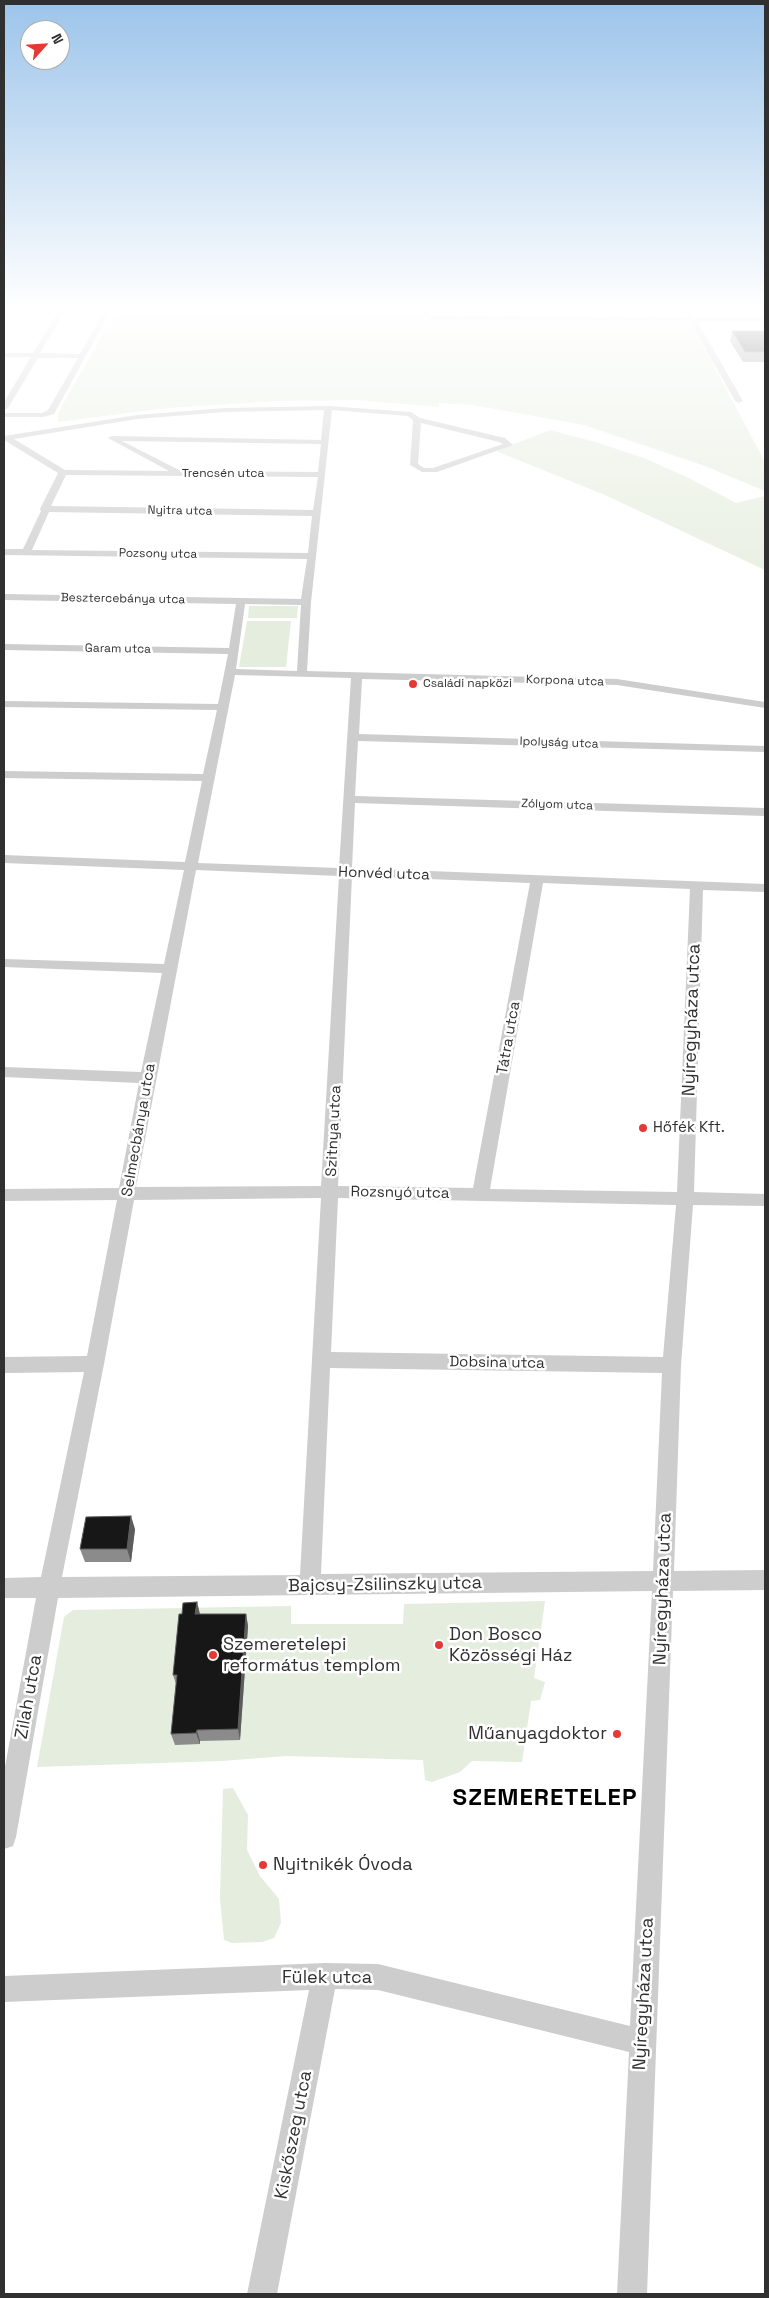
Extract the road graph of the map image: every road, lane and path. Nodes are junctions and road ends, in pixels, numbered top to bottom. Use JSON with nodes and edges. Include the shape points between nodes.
{"nodes":[{"id":1,"x":49,"y":413,"type":"edge"},
{"id":2,"x":184,"y":413,"type":"edge"},
{"id":3,"x":327,"y":413,"type":"edge"},
{"id":4,"x":407,"y":413,"type":"edge"},
{"id":5,"x":4,"y":415,"type":"edge"},
{"id":6,"x":417,"y":420,"type":"junction"},
{"id":7,"x":84,"y":424,"type":"junction"},
{"id":8,"x":105,"y":435,"type":"junction"},
{"id":9,"x":6,"y":438,"type":"edge"},
{"id":10,"x":324,"y":442,"type":"junction"},
{"id":11,"x":63,"y":472,"type":"junction"},
{"id":12,"x":182,"y":474,"type":"junction"},
{"id":13,"x":322,"y":475,"type":"junction"},
{"id":14,"x":44,"y":509,"type":"junction"},
{"id":15,"x":316,"y":514,"type":"junction"},
{"id":16,"x":4,"y":552,"type":"edge"},
{"id":17,"x":26,"y":552,"type":"junction"},
{"id":18,"x":312,"y":556,"type":"junction"},
{"id":19,"x":4,"y":597,"type":"edge"},
{"id":20,"x":241,"y":601,"type":"junction"},
{"id":21,"x":306,"y":602,"type":"junction"},
{"id":22,"x":4,"y":647,"type":"edge"},
{"id":23,"x":232,"y":651,"type":"junction"},
{"id":24,"x":230,"y":672,"type":"junction"},
{"id":25,"x":302,"y":674,"type":"junction"},
{"id":26,"x":357,"y":675,"type":"junction"},
{"id":27,"x":4,"y":704,"type":"edge"},
{"id":28,"x":221,"y":707,"type":"junction"},
{"id":29,"x":764,"y":708,"type":"edge"},
{"id":30,"x":353,"y":737,"type":"junction"},
{"id":31,"x":765,"y":749,"type":"edge"},
{"id":32,"x":4,"y":774,"type":"edge"},
{"id":33,"x":209,"y":778,"type":"junction"},
{"id":34,"x":349,"y":799,"type":"junction"},
{"id":35,"x":765,"y":812,"type":"edge"},
{"id":36,"x":4,"y":859,"type":"edge"},
{"id":37,"x":190,"y":866,"type":"junction"},
{"id":38,"x":346,"y":872,"type":"junction"},
{"id":39,"x":537,"y":880,"type":"junction"},
{"id":40,"x":697,"y":885,"type":"junction"},
{"id":41,"x":765,"y":888,"type":"edge"},
{"id":42,"x":4,"y":963,"type":"edge"},
{"id":43,"x":170,"y":969,"type":"junction"},
{"id":44,"x":4,"y":1072,"type":"edge"},
{"id":45,"x":148,"y":1078,"type":"junction"},
{"id":46,"x":331,"y":1192,"type":"junction"},
{"id":47,"x":128,"y":1194,"type":"junction"},
{"id":48,"x":4,"y":1195,"type":"edge"},
{"id":49,"x":480,"y":1195,"type":"junction"},
{"id":50,"x":685,"y":1200,"type":"junction"},
{"id":51,"x":765,"y":1200,"type":"edge"},
{"id":52,"x":321,"y":1360,"type":"junction"},
{"id":53,"x":95,"y":1364,"type":"junction"},
{"id":54,"x":4,"y":1365,"type":"edge"},
{"id":55,"x":672,"y":1365,"type":"junction"},
{"id":56,"x":765,"y":1580,"type":"edge"},
{"id":57,"x":664,"y":1582,"type":"junction"},
{"id":58,"x":310,"y":1586,"type":"junction"},
{"id":59,"x":4,"y":1588,"type":"edge"},
{"id":60,"x":50,"y":1588,"type":"junction"},
{"id":61,"x":9,"y":1776,"type":"edge"},
{"id":62,"x":4,"y":1837,"type":"edge"},
{"id":63,"x":325,"y":1976,"type":"junction"},
{"id":64,"x":4,"y":1990,"type":"edge"},
{"id":65,"x":642,"y":2042,"type":"junction"},
{"id":66,"x":262,"y":2294,"type":"edge"},
{"id":67,"x":632,"y":2294,"type":"edge"}],
"edges":[{"from":1,"to":5,"type":"street"},
{"from":2,"to":7,"type":"street"},
{"from":3,"to":10,"type":"street"},
{"from":4,"to":6,"type":"street"},
{"from":6,"to":6,"type":"street","via":[[414,464],[422,470],[434,470],[508,444]]},
{"from":7,"to":8,"type":"street"},
{"from":7,"to":9,"type":"street"},
{"from":8,"to":10,"type":"street"},
{"from":8,"to":12,"type":"street"},
{"from":9,"to":11,"type":"street"},
{"from":10,"to":13,"type":"street"},
{"from":11,"to":12,"type":"street","name":"Trencsén utca"},
{"from":11,"to":14,"type":"street"},
{"from":12,"to":13,"type":"street","name":"Trencsén utca"},
{"from":13,"to":15,"type":"street"},
{"from":14,"to":15,"type":"street","name":"Nyitra utca"},
{"from":14,"to":17,"type":"street"},
{"from":15,"to":18,"type":"street"},
{"from":16,"to":17,"type":"street","name":"Pozsony utca"},
{"from":17,"to":18,"type":"street","name":"Pozsony utca"},
{"from":18,"to":21,"type":"street"},
{"from":19,"to":20,"type":"street","name":"Besztercebánya utca"},
{"from":20,"to":21,"type":"street","name":"Besztercebánya utca"},
{"from":20,"to":23,"type":"street","name":"Selmecbánya utca"},
{"from":21,"to":25,"type":"street"},
{"from":22,"to":23,"type":"street","name":"Garam utca"},
{"from":23,"to":24,"type":"street","name":"Selmecbánya utca"},
{"from":24,"to":25,"type":"street","name":"Korpona utca"},
{"from":24,"to":28,"type":"street","name":"Selmecbánya utca"},
{"from":25,"to":26,"type":"street","name":"Korpona utca"},
{"from":26,"to":29,"type":"street","name":"Korpona utca","via":[[626,683]]},
{"from":26,"to":30,"type":"street","name":"Szitnya utca"},
{"from":27,"to":28,"type":"street"},
{"from":28,"to":33,"type":"street","name":"Selmecbánya utca"},
{"from":30,"to":31,"type":"street","name":"Ipolyság utca"},
{"from":30,"to":34,"type":"street","name":"Szitnya utca"},
{"from":32,"to":33,"type":"street"},
{"from":33,"to":37,"type":"street","name":"Selmecbánya utca"},
{"from":34,"to":35,"type":"street","name":"Zólyom utca"},
{"from":34,"to":38,"type":"street","name":"Szitnya utca"},
{"from":36,"to":37,"type":"street","name":"Honvéd utca"},
{"from":37,"to":38,"type":"street","name":"Honvéd utca"},
{"from":37,"to":43,"type":"street","name":"Selmecbánya utca"},
{"from":38,"to":39,"type":"street","name":"Honvéd utca"},
{"from":38,"to":46,"type":"street","name":"Szitnya utca"},
{"from":39,"to":40,"type":"street","name":"Honvéd utca"},
{"from":39,"to":49,"type":"street","name":"Tátra utca"},
{"from":40,"to":41,"type":"street","name":"Honvéd utca"},
{"from":40,"to":50,"type":"street","name":"Nyíregyháza utca"},
{"from":42,"to":43,"type":"street"},
{"from":43,"to":45,"type":"street","name":"Selmecbánya utca"},
{"from":44,"to":45,"type":"street"},
{"from":45,"to":47,"type":"street","name":"Selmecbánya utca"},
{"from":46,"to":47,"type":"street","name":"Rozsnyó utca"},
{"from":46,"to":49,"type":"street","name":"Rozsnyó utca"},
{"from":46,"to":52,"type":"street","name":"Szitnya utca"},
{"from":47,"to":48,"type":"street","name":"Rozsnyó utca"},
{"from":47,"to":53,"type":"street","name":"Selmecbánya utca"},
{"from":49,"to":50,"type":"street","name":"Rozsnyó utca"},
{"from":50,"to":51,"type":"street","name":"Rozsnyó utca"},
{"from":50,"to":55,"type":"street","name":"Nyíregyháza utca"},
{"from":52,"to":55,"type":"street","name":"Dobsina utca"},
{"from":52,"to":58,"type":"street","name":"Szitnya utca"},
{"from":53,"to":54,"type":"street"},
{"from":53,"to":60,"type":"street","name":"Selmecbánya utca"},
{"from":55,"to":57,"type":"street","name":"Nyíregyháza utca"},
{"from":56,"to":57,"type":"street","name":"Bajcsy-Zsilinszky utca"},
{"from":57,"to":58,"type":"street","name":"Bajcsy-Zsilinszky utca"},
{"from":57,"to":65,"type":"street","name":"Nyíregyháza utca"},
{"from":58,"to":60,"type":"street","name":"Bajcsy-Zsilinszky utca"},
{"from":59,"to":60,"type":"street","name":"Bajcsy-Zsilinszky utca"},
{"from":60,"to":61,"type":"street","name":"Zilah utca"},
{"from":61,"to":62,"type":"street","name":"Zilah utca"},
{"from":63,"to":64,"type":"street","name":"Fülek utca"},
{"from":63,"to":65,"type":"street","name":"Fülek utca","via":[[378,1977]]},
{"from":63,"to":66,"type":"street","name":"Kiskőszeg utca"},
{"from":65,"to":67,"type":"street","name":"Nyíregyháza utca"}]}
